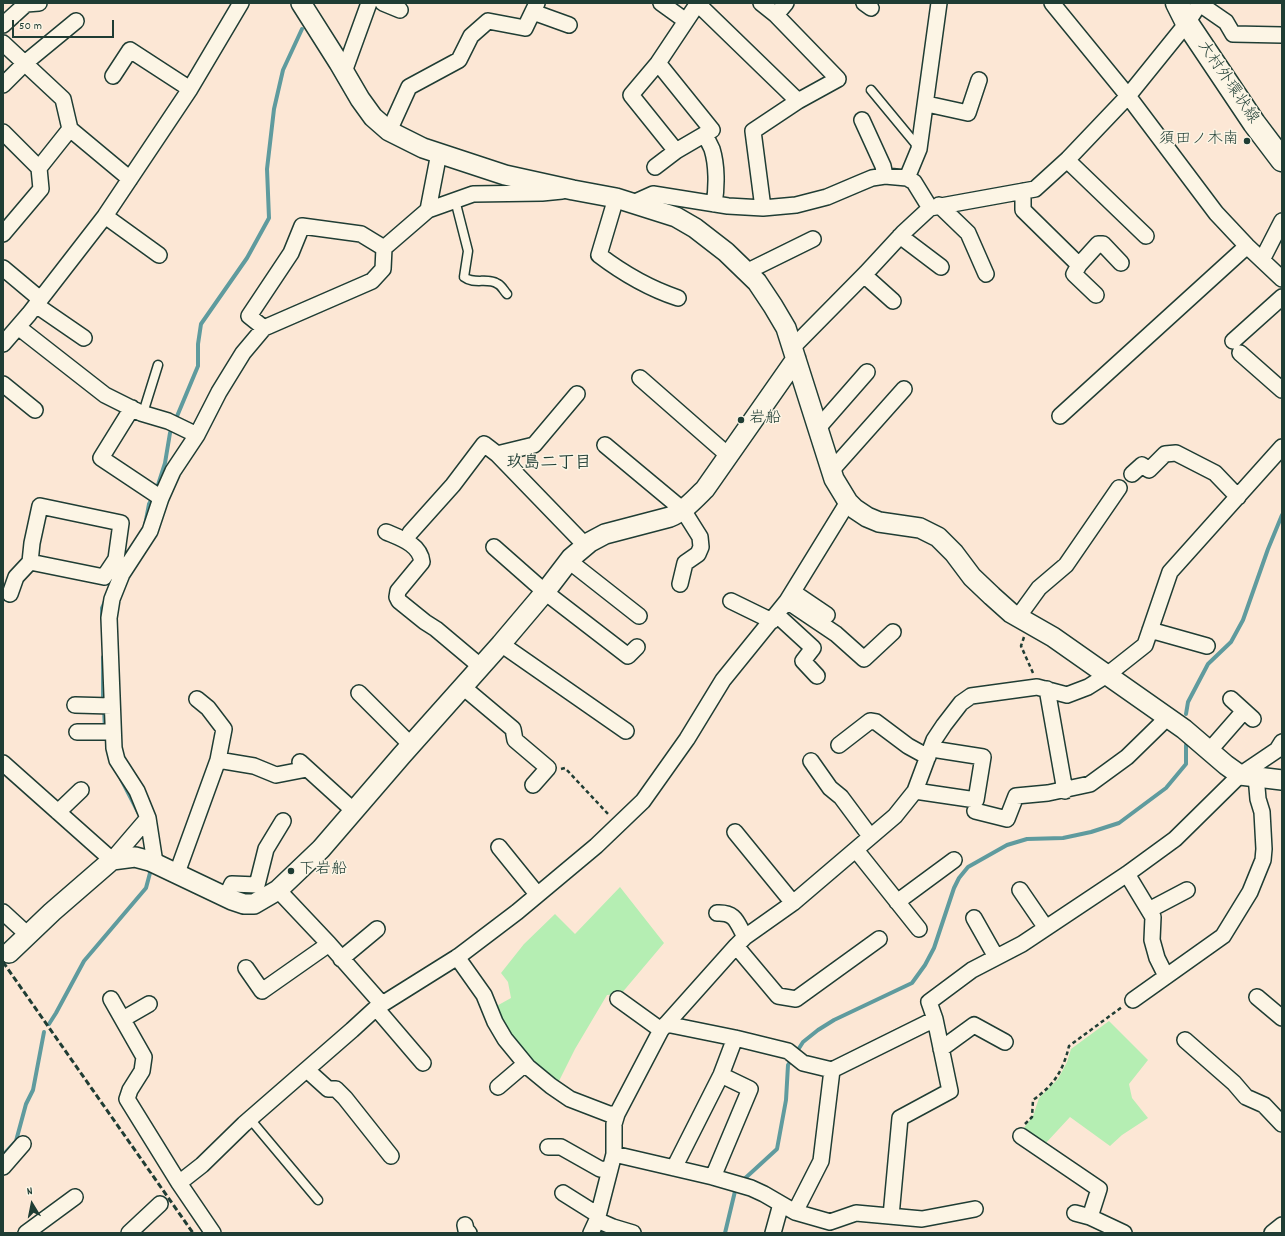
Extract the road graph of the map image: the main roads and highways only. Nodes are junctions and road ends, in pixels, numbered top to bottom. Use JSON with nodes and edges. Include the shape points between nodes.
{"nodes":[{"id":1,"x":1176,"y":3,"type":"edge"},
{"id":2,"x":1282,"y":160,"type":"edge"}],
"edges":[{"from":1,"to":2,"type":"main road","name":"大村外環状線","via":[[1254,123]]}]}
